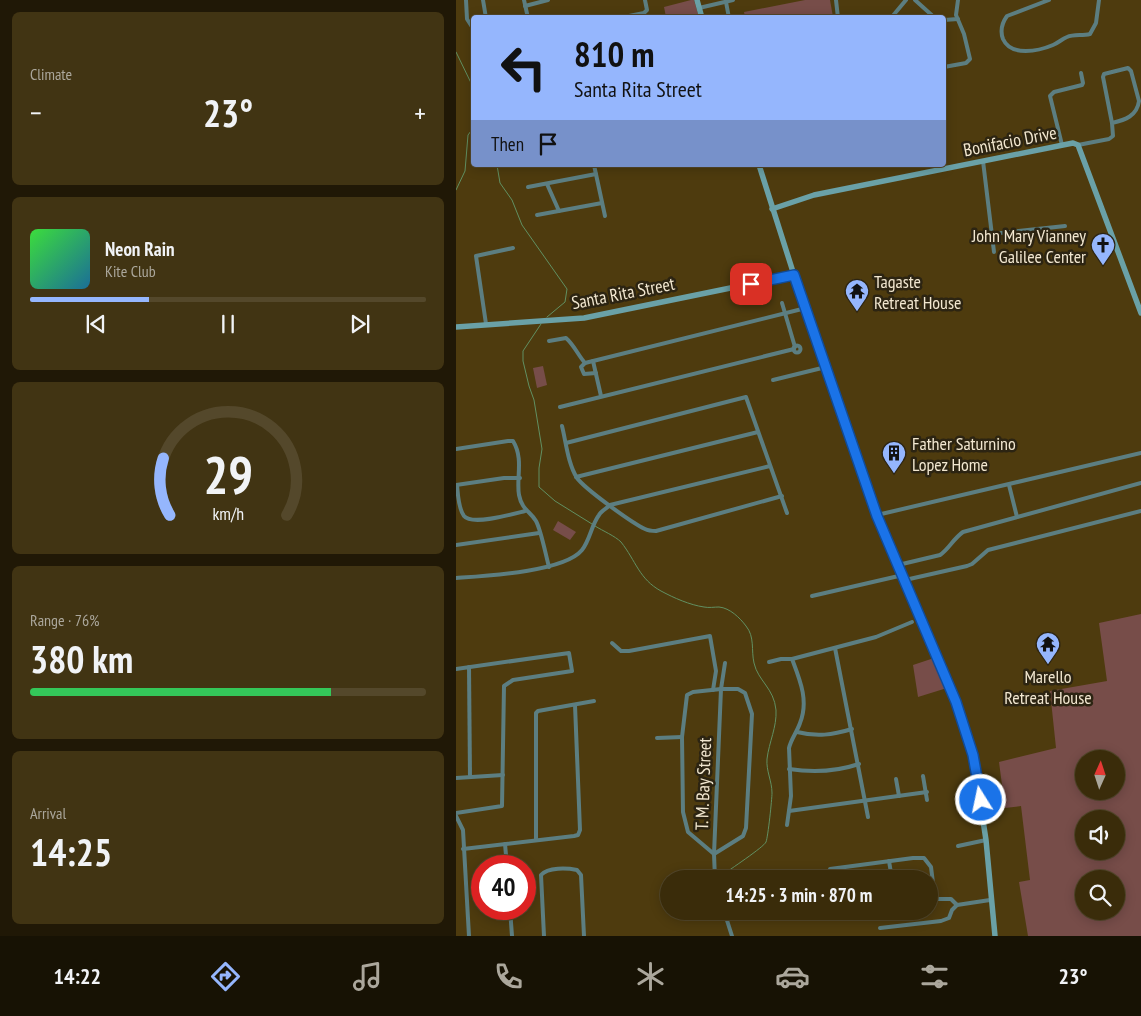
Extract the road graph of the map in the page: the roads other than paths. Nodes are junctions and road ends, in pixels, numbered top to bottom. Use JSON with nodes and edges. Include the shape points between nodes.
{"nodes":[{"id":1,"x":466,"y":0,"type":"edge"},
{"id":2,"x":483,"y":0,"type":"edge"},
{"id":3,"x":524,"y":0,"type":"edge"},
{"id":4,"x":548,"y":0,"type":"edge"},
{"id":5,"x":645,"y":0,"type":"edge"},
{"id":6,"x":697,"y":0,"type":"edge"},
{"id":7,"x":733,"y":0,"type":"edge"},
{"id":8,"x":836,"y":0,"type":"edge"},
{"id":9,"x":906,"y":0,"type":"edge"},
{"id":10,"x":915,"y":0,"type":"edge"},
{"id":11,"x":958,"y":0,"type":"edge"},
{"id":12,"x":1049,"y":0,"type":"edge"},
{"id":13,"x":1099,"y":0,"type":"edge"},
{"id":14,"x":726,"y":2,"type":"junction"},
{"id":15,"x":526,"y":6,"type":"junction"},
{"id":16,"x":699,"y":8,"type":"junction"},
{"id":17,"x":486,"y":15,"type":"edge"},
{"id":18,"x":528,"y":15,"type":"edge"},
{"id":19,"x":632,"y":15,"type":"edge"},
{"id":20,"x":701,"y":15,"type":"edge"},
{"id":21,"x":728,"y":15,"type":"edge"},
{"id":22,"x":838,"y":15,"type":"edge"},
{"id":23,"x":894,"y":15,"type":"edge"},
{"id":24,"x":932,"y":15,"type":"edge"},
{"id":25,"x":958,"y":19,"type":"junction"},
{"id":26,"x":946,"y":20,"type":"edge"},
{"id":27,"x":471,"y":25,"type":"edge"},
{"id":28,"x":946,"y":68,"type":"edge"},
{"id":29,"x":1081,"y":73,"type":"dead end"},
{"id":30,"x":1112,"y":123,"type":"junction"},
{"id":31,"x":1062,"y":145,"type":"junction"},
{"id":32,"x":1078,"y":145,"type":"junction"},
{"id":33,"x":983,"y":161,"type":"junction"},
{"id":34,"x":594,"y":167,"type":"edge"},
{"id":35,"x":761,"y":167,"type":"edge"},
{"id":36,"x":596,"y":174,"type":"junction"},
{"id":37,"x":547,"y":184,"type":"junction"},
{"id":38,"x":528,"y":187,"type":"dead end"},
{"id":39,"x":602,"y":203,"type":"junction"},
{"id":40,"x":772,"y":208,"type":"junction"},
{"id":41,"x":558,"y":211,"type":"junction"},
{"id":42,"x":537,"y":215,"type":"dead end"},
{"id":43,"x":605,"y":216,"type":"dead end"},
{"id":44,"x":1065,"y":226,"type":"dead end"},
{"id":45,"x":992,"y":234,"type":"junction"},
{"id":46,"x":513,"y":248,"type":"dead end"},
{"id":47,"x":994,"y":252,"type":"dead end"},
{"id":48,"x":794,"y":275,"type":"junction"},
{"id":49,"x":782,"y":303,"type":"dead end"},
{"id":50,"x":806,"y":308,"type":"junction"},
{"id":51,"x":1141,"y":313,"type":"edge"},
{"id":52,"x":785,"y":314,"type":"junction"},
{"id":53,"x":486,"y":324,"type":"junction"},
{"id":54,"x":456,"y":327,"type":"edge"},
{"id":55,"x":549,"y":341,"type":"dead end"},
{"id":56,"x":593,"y":361,"type":"junction"},
{"id":57,"x":585,"y":363,"type":"junction"},
{"id":58,"x":826,"y":367,"type":"junction"},
{"id":59,"x":596,"y":373,"type":"junction"},
{"id":60,"x":773,"y":380,"type":"dead end"},
{"id":61,"x":601,"y":396,"type":"junction"},
{"id":62,"x":560,"y":407,"type":"dead end"},
{"id":63,"x":562,"y":426,"type":"dead end"},
{"id":64,"x":758,"y":432,"type":"junction"},
{"id":65,"x":566,"y":443,"type":"junction"},
{"id":66,"x":456,"y":449,"type":"edge"},
{"id":67,"x":1141,"y":454,"type":"edge"},
{"id":68,"x":770,"y":466,"type":"junction"},
{"id":69,"x":576,"y":477,"type":"junction"},
{"id":70,"x":520,"y":478,"type":"junction"},
{"id":71,"x":1141,"y":482,"type":"edge"},
{"id":72,"x":1009,"y":484,"type":"junction"},
{"id":73,"x":456,"y":485,"type":"edge"},
{"id":74,"x":782,"y":496,"type":"junction"},
{"id":75,"x":610,"y":506,"type":"junction"},
{"id":76,"x":526,"y":511,"type":"junction"},
{"id":77,"x":1141,"y":511,"type":"edge"},
{"id":78,"x":787,"y":513,"type":"dead end"},
{"id":79,"x":877,"y":516,"type":"junction"},
{"id":80,"x":1017,"y":516,"type":"junction"},
{"id":81,"x":539,"y":533,"type":"junction"},
{"id":82,"x":456,"y":544,"type":"edge"},
{"id":83,"x":898,"y":566,"type":"junction"},
{"id":84,"x":549,"y":567,"type":"junction"},
{"id":85,"x":456,"y":578,"type":"edge"},
{"id":86,"x":904,"y":578,"type":"junction"},
{"id":87,"x":812,"y":596,"type":"dead end"},
{"id":88,"x":916,"y":620,"type":"junction"},
{"id":89,"x":612,"y":643,"type":"dead end"},
{"id":90,"x":835,"y":648,"type":"junction"},
{"id":91,"x":792,"y":659,"type":"junction"},
{"id":92,"x":769,"y":662,"type":"dead end"},
{"id":93,"x":725,"y":663,"type":"dead end"},
{"id":94,"x":469,"y":668,"type":"junction"},
{"id":95,"x":456,"y":669,"type":"edge"},
{"id":96,"x":721,"y":689,"type":"junction"},
{"id":97,"x":713,"y":690,"type":"junction"},
{"id":98,"x":594,"y":702,"type":"dead end"},
{"id":99,"x":576,"y":705,"type":"junction"},
{"id":100,"x":852,"y":729,"type":"junction"},
{"id":101,"x":797,"y":732,"type":"junction"},
{"id":102,"x":682,"y":737,"type":"junction"},
{"id":103,"x":657,"y":738,"type":"dead end"},
{"id":104,"x":859,"y":764,"type":"junction"},
{"id":105,"x":789,"y":769,"type":"junction"},
{"id":106,"x":503,"y":774,"type":"junction"},
{"id":107,"x":923,"y":776,"type":"dead end"},
{"id":108,"x":470,"y":777,"type":"junction"},
{"id":109,"x":456,"y":778,"type":"edge"},
{"id":110,"x":896,"y":780,"type":"dead end"},
{"id":111,"x":927,"y":792,"type":"junction"},
{"id":112,"x":899,"y":796,"type":"junction"},
{"id":113,"x":866,"y":800,"type":"junction"},
{"id":114,"x":928,"y":800,"type":"dead end"},
{"id":115,"x":788,"y":811,"type":"junction"},
{"id":116,"x":456,"y":814,"type":"edge"},
{"id":117,"x":868,"y":817,"type":"dead end"},
{"id":118,"x":787,"y":826,"type":"dead end"},
{"id":119,"x":536,"y":840,"type":"junction"},
{"id":120,"x":986,"y":840,"type":"junction"},
{"id":121,"x":505,"y":844,"type":"junction"},
{"id":122,"x":958,"y":846,"type":"dead end"},
{"id":123,"x":463,"y":848,"type":"junction"},
{"id":124,"x":714,"y":854,"type":"junction"},
{"id":125,"x":506,"y":855,"type":"edge"},
{"id":126,"x":889,"y":861,"type":"junction"},
{"id":127,"x":830,"y":869,"type":"dead end"},
{"id":128,"x":715,"y":870,"type":"edge"},
{"id":129,"x":890,"y":870,"type":"edge"},
{"id":130,"x":990,"y":900,"type":"junction"},
{"id":131,"x":957,"y":905,"type":"junction"},
{"id":132,"x":511,"y":920,"type":"edge"},
{"id":133,"x":727,"y":920,"type":"edge"},
{"id":134,"x":880,"y":928,"type":"dead end"},
{"id":135,"x":469,"y":936,"type":"edge"},
{"id":136,"x":512,"y":936,"type":"edge"},
{"id":137,"x":544,"y":936,"type":"edge"},
{"id":138,"x":584,"y":936,"type":"edge"},
{"id":139,"x":732,"y":936,"type":"edge"},
{"id":140,"x":995,"y":936,"type":"edge"}],
"edges":[{"from":1,"to":27,"type":"street"},
{"from":2,"to":17,"type":"street"},
{"from":3,"to":15,"type":"street"},
{"from":4,"to":15,"type":"street"},
{"from":5,"to":19,"type":"street","via":[[647,10]]},
{"from":6,"to":16,"type":"street"},
{"from":7,"to":14,"type":"street"},
{"from":8,"to":22,"type":"street"},
{"from":9,"to":23,"type":"street"},
{"from":10,"to":24,"type":"street"},
{"from":11,"to":25,"type":"street"},
{"from":12,"to":13,"type":"street","via":[[1007,16],[1002,27],[1003,39],[1010,47],[1023,51],[1041,49],[1067,37],[1090,34],[1096,23]]},
{"from":14,"to":16,"type":"street"},
{"from":14,"to":21,"type":"street"},
{"from":15,"to":18,"type":"street"},
{"from":16,"to":20,"type":"street"},
{"from":25,"to":26,"type":"street"},
{"from":25,"to":28,"type":"street","via":[[970,59]]},
{"from":29,"to":31,"type":"street","via":[[1082,85],[1050,96]]},
{"from":30,"to":30,"type":"street","via":[[1103,77],[1128,68],[1138,106],[1128,119]]},
{"from":30,"to":32,"type":"street","via":[[1113,136],[1109,140]]},
{"from":31,"to":32,"type":"street","name":"Bonifacio Drive"},
{"from":31,"to":33,"type":"street","name":"Bonifacio Drive"},
{"from":32,"to":51,"type":"street","name":"Bonifacio Drive"},
{"from":33,"to":40,"type":"street","name":"Bonifacio Drive","via":[[814,195]]},
{"from":33,"to":45,"type":"street"},
{"from":34,"to":36,"type":"street"},
{"from":35,"to":40,"type":"street"},
{"from":36,"to":37,"type":"street"},
{"from":36,"to":39,"type":"street"},
{"from":37,"to":38,"type":"street"},
{"from":37,"to":41,"type":"street"},
{"from":39,"to":41,"type":"street"},
{"from":39,"to":43,"type":"street"},
{"from":40,"to":48,"type":"street"},
{"from":41,"to":42,"type":"street"},
{"from":44,"to":45,"type":"street"},
{"from":45,"to":47,"type":"street"},
{"from":46,"to":53,"type":"street","via":[[476,256]]},
{"from":48,"to":50,"type":"street"},
{"from":48,"to":53,"type":"street","name":"Santa Rita Street","via":[[584,318]]},
{"from":49,"to":52,"type":"street"},
{"from":50,"to":52,"type":"street"},
{"from":50,"to":58,"type":"street"},
{"from":52,"to":56,"type":"street"},
{"from":52,"to":61,"type":"street","via":[[794,348]]},
{"from":53,"to":54,"type":"street","name":"Santa Rita Street"},
{"from":55,"to":57,"type":"street","via":[[566,338]]},
{"from":56,"to":57,"type":"street"},
{"from":56,"to":59,"type":"street"},
{"from":57,"to":59,"type":"street","via":[[582,367],[584,374]]},
{"from":58,"to":60,"type":"street"},
{"from":58,"to":79,"type":"street"},
{"from":59,"to":61,"type":"street"},
{"from":61,"to":62,"type":"street"},
{"from":63,"to":65,"type":"street"},
{"from":64,"to":65,"type":"street","via":[[746,397]]},
{"from":64,"to":68,"type":"street"},
{"from":64,"to":69,"type":"street"},
{"from":65,"to":69,"type":"street"},
{"from":66,"to":70,"type":"street","via":[[513,442]]},
{"from":67,"to":72,"type":"street"},
{"from":68,"to":74,"type":"street"},
{"from":68,"to":75,"type":"street"},
{"from":69,"to":75,"type":"street"},
{"from":70,"to":73,"type":"street"},
{"from":70,"to":76,"type":"street","via":[[519,493]]},
{"from":71,"to":80,"type":"street"},
{"from":72,"to":79,"type":"street"},
{"from":72,"to":80,"type":"street"},
{"from":73,"to":76,"type":"street","via":[[466,518],[477,520]]},
{"from":74,"to":75,"type":"street","via":[[656,531],[639,526]]},
{"from":74,"to":78,"type":"street"},
{"from":75,"to":84,"type":"street","via":[[599,514],[583,549]]},
{"from":76,"to":81,"type":"street","via":[[537,523]]},
{"from":77,"to":86,"type":"street","via":[[988,550],[966,566]]},
{"from":79,"to":83,"type":"street"},
{"from":80,"to":83,"type":"street","via":[[963,532],[940,555]]},
{"from":81,"to":82,"type":"street"},
{"from":81,"to":84,"type":"street"},
{"from":83,"to":86,"type":"street"},
{"from":84,"to":85,"type":"street"},
{"from":86,"to":87,"type":"street"},
{"from":86,"to":88,"type":"street"},
{"from":88,"to":90,"type":"street","via":[[876,637]]},
{"from":88,"to":120,"type":"street","via":[[956,702],[973,755]]},
{"from":89,"to":97,"type":"street","via":[[621,651],[629,652],[710,636],[716,672]]},
{"from":90,"to":91,"type":"street"},
{"from":90,"to":100,"type":"street"},
{"from":91,"to":92,"type":"street"},
{"from":91,"to":101,"type":"street","via":[[802,686],[804,706]]},
{"from":93,"to":96,"type":"street","name":"T. M. Bay Street"},
{"from":94,"to":95,"type":"street"},
{"from":94,"to":106,"type":"street","via":[[569,653],[572,671],[513,680],[504,686]]},
{"from":94,"to":108,"type":"street"},
{"from":96,"to":97,"type":"street"},
{"from":96,"to":124,"type":"street","name":"T. M. Bay Street"},
{"from":96,"to":124,"type":"street","via":[[738,689],[745,693],[752,714],[746,828],[743,836]]},
{"from":97,"to":102,"type":"street","via":[[687,695]]},
{"from":98,"to":99,"type":"street"},
{"from":99,"to":119,"type":"street","via":[[536,713]]},
{"from":99,"to":119,"type":"street","via":[[579,833]]},
{"from":100,"to":101,"type":"street","via":[[816,736]]},
{"from":100,"to":104,"type":"street"},
{"from":101,"to":105,"type":"street","via":[[789,748]]},
{"from":102,"to":103,"type":"street"},
{"from":102,"to":124,"type":"street","via":[[685,824],[688,832]]},
{"from":104,"to":105,"type":"street","via":[[819,772]]},
{"from":104,"to":113,"type":"street"},
{"from":105,"to":115,"type":"street","via":[[791,796]]},
{"from":106,"to":108,"type":"street"},
{"from":106,"to":116,"type":"street","via":[[502,806]]},
{"from":107,"to":111,"type":"street"},
{"from":108,"to":109,"type":"street"},
{"from":110,"to":112,"type":"street"},
{"from":111,"to":112,"type":"street"},
{"from":111,"to":114,"type":"street"},
{"from":112,"to":113,"type":"street"},
{"from":113,"to":115,"type":"street"},
{"from":113,"to":117,"type":"street"},
{"from":115,"to":118,"type":"street"},
{"from":116,"to":123,"type":"street","via":[[463,830]]},
{"from":119,"to":121,"type":"street"},
{"from":120,"to":122,"type":"street"},
{"from":120,"to":130,"type":"street"},
{"from":121,"to":123,"type":"street"},
{"from":121,"to":125,"type":"street"},
{"from":123,"to":135,"type":"street"},
{"from":124,"to":128,"type":"street","name":"T. M. Bay Street"},
{"from":126,"to":127,"type":"street"},
{"from":126,"to":129,"type":"street"},
{"from":126,"to":131,"type":"street","via":[[924,858],[931,868],[935,899],[951,899]]},
{"from":130,"to":131,"type":"street"},
{"from":130,"to":140,"type":"street"},
{"from":131,"to":134,"type":"street","via":[[949,918],[941,921]]},
{"from":132,"to":136,"type":"street"},
{"from":133,"to":139,"type":"street"},
{"from":137,"to":138,"type":"street","via":[[541,876],[548,870],[571,869],[580,875]]}]}
